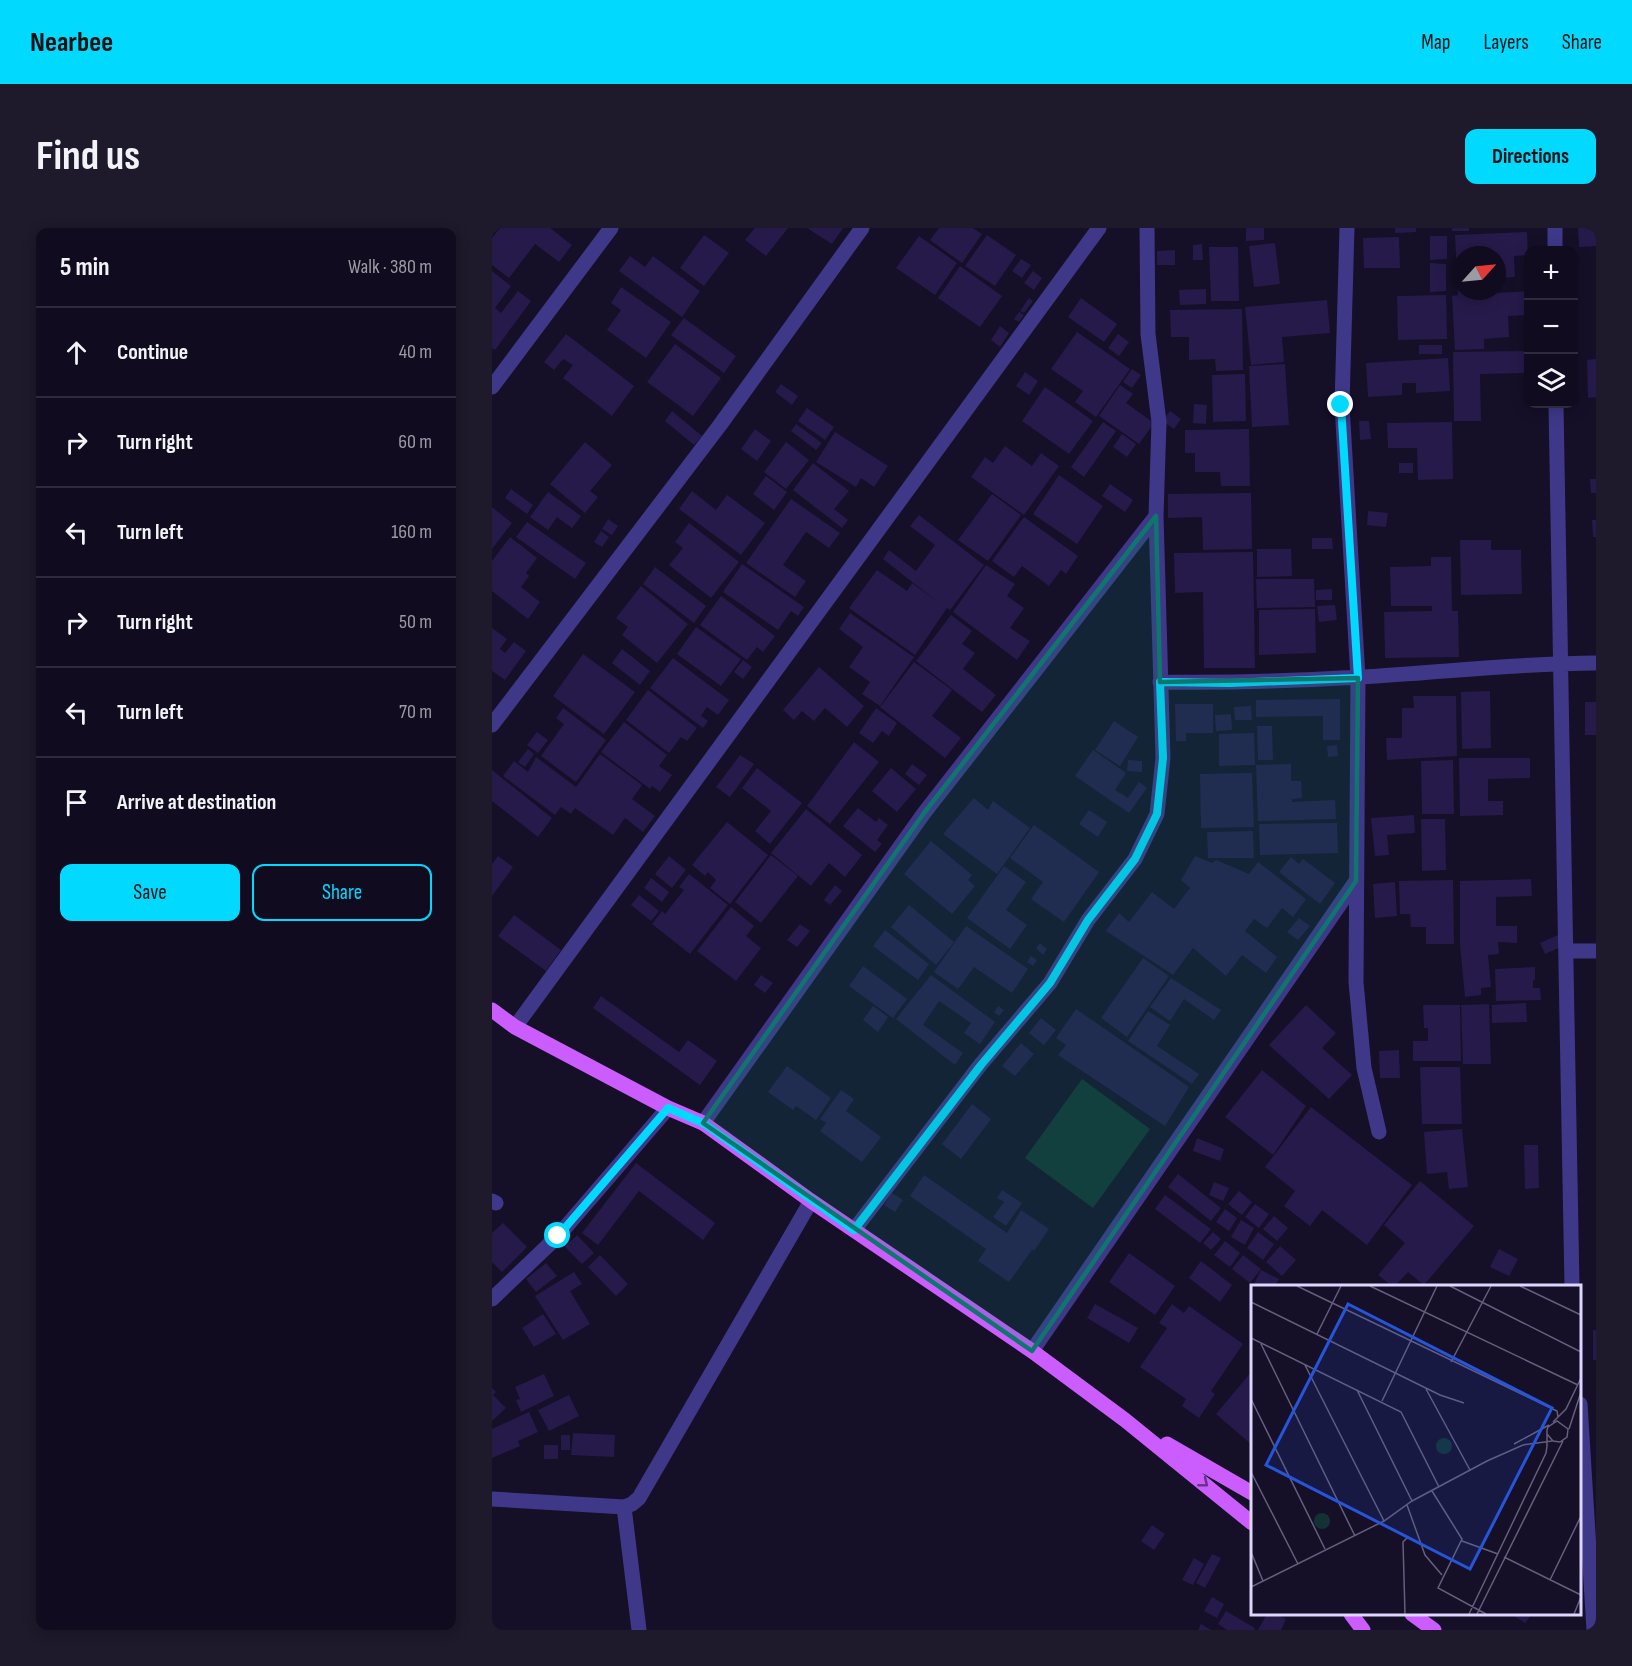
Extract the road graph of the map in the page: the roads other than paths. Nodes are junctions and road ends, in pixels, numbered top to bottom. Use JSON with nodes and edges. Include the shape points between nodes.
{"nodes":[{"id":1,"x":611,"y":228,"type":"edge"},
{"id":2,"x":862,"y":228,"type":"edge"},
{"id":3,"x":1099,"y":228,"type":"edge"},
{"id":4,"x":1147,"y":228,"type":"edge"},
{"id":5,"x":1347,"y":228,"type":"edge"},
{"id":6,"x":1555,"y":228,"type":"edge"},
{"id":7,"x":1555,"y":246,"type":"edge"},
{"id":8,"x":492,"y":387,"type":"edge"},
{"id":9,"x":1556,"y":408,"type":"edge"},
{"id":10,"x":1156,"y":516,"type":"junction"},
{"id":11,"x":1559,"y":663,"type":"junction"},
{"id":12,"x":1596,"y":663,"type":"edge"},
{"id":13,"x":1358,"y":678,"type":"junction"},
{"id":14,"x":1160,"y":682,"type":"junction"},
{"id":15,"x":492,"y":725,"type":"edge"},
{"id":16,"x":1356,"y":881,"type":"junction"},
{"id":17,"x":1567,"y":951,"type":"junction"},
{"id":18,"x":1596,"y":951,"type":"edge"},
{"id":19,"x":492,"y":1010,"type":"edge"},
{"id":20,"x":515,"y":1027,"type":"junction"},
{"id":21,"x":668,"y":1108,"type":"junction"},
{"id":22,"x":703,"y":1123,"type":"junction"},
{"id":23,"x":1379,"y":1132,"type":"dead end"},
{"id":24,"x":811,"y":1202,"type":"junction"},
{"id":25,"x":854,"y":1230,"type":"junction"},
{"id":26,"x":1572,"y":1285,"type":"edge"},
{"id":27,"x":492,"y":1299,"type":"edge"},
{"id":28,"x":1032,"y":1351,"type":"junction"},
{"id":29,"x":1125,"y":1420,"type":"junction"},
{"id":30,"x":1581,"y":1420,"type":"edge"},
{"id":31,"x":1251,"y":1492,"type":"edge"},
{"id":32,"x":492,"y":1499,"type":"edge"},
{"id":33,"x":624,"y":1507,"type":"junction"},
{"id":34,"x":1251,"y":1521,"type":"edge"},
{"id":35,"x":1352,"y":1615,"type":"edge"},
{"id":36,"x":1413,"y":1615,"type":"edge"},
{"id":37,"x":639,"y":1630,"type":"edge"},
{"id":38,"x":1363,"y":1630,"type":"edge"},
{"id":39,"x":1434,"y":1630,"type":"edge"},
{"id":40,"x":1594,"y":1630,"type":"edge"}],
"edges":[{"from":1,"to":8,"type":"street"},
{"from":2,"to":15,"type":"street","via":[[720,425]]},
{"from":3,"to":20,"type":"street"},
{"from":4,"to":10,"type":"street","via":[[1148,334],[1159,422]]},
{"from":5,"to":13,"type":"street","via":[[1341,405]]},
{"from":6,"to":7,"type":"street"},
{"from":9,"to":11,"type":"street"},
{"from":10,"to":14,"type":"street"},
{"from":10,"to":22,"type":"street","via":[[924,813]]},
{"from":11,"to":12,"type":"street"},
{"from":11,"to":13,"type":"street"},
{"from":11,"to":17,"type":"street"},
{"from":13,"to":14,"type":"street"},
{"from":13,"to":16,"type":"street"},
{"from":14,"to":25,"type":"street","via":[[1163,758],[1157,814],[1135,859],[1088,920],[1050,983],[981,1065]]},
{"from":16,"to":23,"type":"street","via":[[1356,982],[1364,1068]]},
{"from":16,"to":28,"type":"street"},
{"from":17,"to":18,"type":"street"},
{"from":17,"to":26,"type":"street"},
{"from":19,"to":20,"type":"main road"},
{"from":20,"to":21,"type":"main road"},
{"from":21,"to":22,"type":"main road"},
{"from":21,"to":27,"type":"street","via":[[558,1236]]},
{"from":22,"to":24,"type":"main road"},
{"from":24,"to":25,"type":"main road"},
{"from":24,"to":33,"type":"street","via":[[639,1498]]},
{"from":25,"to":28,"type":"main road"},
{"from":28,"to":29,"type":"main road"},
{"from":29,"to":31,"type":"main road"},
{"from":29,"to":34,"type":"main road","one_way":true},
{"from":30,"to":40,"type":"street"},
{"from":32,"to":33,"type":"street"},
{"from":33,"to":37,"type":"street"},
{"from":35,"to":38,"type":"main road"},
{"from":36,"to":39,"type":"main road"}]}
